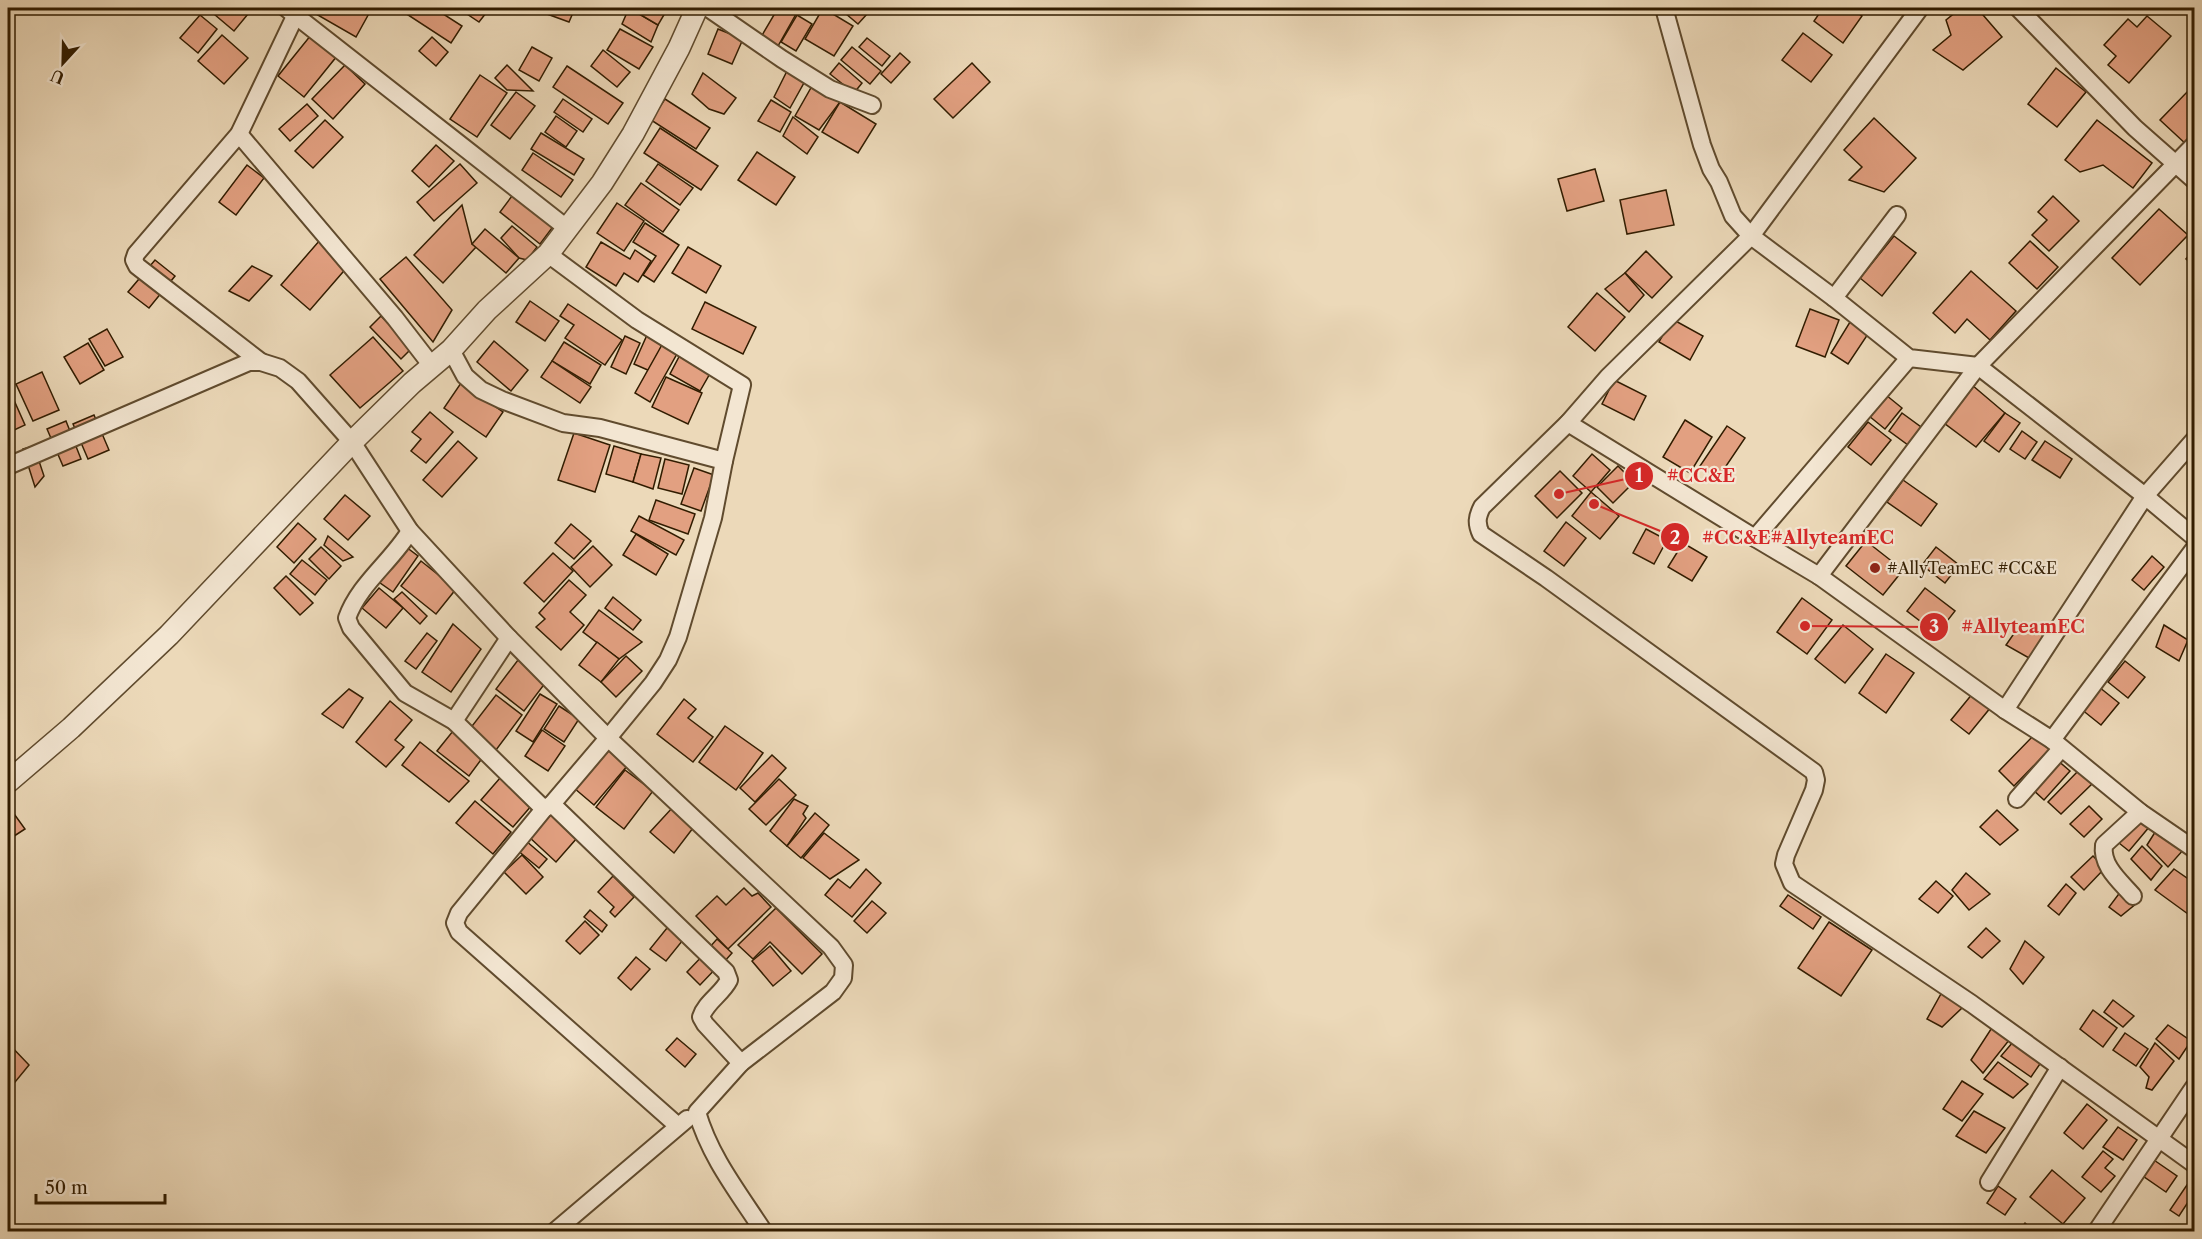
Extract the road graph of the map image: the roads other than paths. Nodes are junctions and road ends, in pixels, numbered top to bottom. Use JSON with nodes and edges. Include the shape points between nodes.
{"nodes":[{"id":1,"x":697,"y":8,"type":"edge"},
{"id":2,"x":708,"y":8,"type":"edge"},
{"id":3,"x":1664,"y":8,"type":"edge"},
{"id":4,"x":1920,"y":8,"type":"edge"},
{"id":5,"x":2018,"y":8,"type":"edge"},
{"id":6,"x":293,"y":10,"type":"edge"},
{"id":7,"x":872,"y":105,"type":"dead end"},
{"id":8,"x":239,"y":134,"type":"junction"},
{"id":9,"x":2194,"y":145,"type":"edge"},
{"id":10,"x":2176,"y":164,"type":"junction"},
{"id":11,"x":2194,"y":180,"type":"edge"},
{"id":12,"x":1898,"y":215,"type":"dead end"},
{"id":13,"x":568,"y":229,"type":"junction"},
{"id":14,"x":1750,"y":236,"type":"junction"},
{"id":15,"x":548,"y":254,"type":"junction"},
{"id":16,"x":1834,"y":298,"type":"junction"},
{"id":17,"x":451,"y":350,"type":"junction"},
{"id":18,"x":1909,"y":358,"type":"junction"},
{"id":19,"x":261,"y":362,"type":"junction"},
{"id":20,"x":432,"y":366,"type":"junction"},
{"id":21,"x":1978,"y":366,"type":"junction"},
{"id":22,"x":1568,"y":423,"type":"junction"},
{"id":23,"x":2194,"y":440,"type":"edge"},
{"id":24,"x":351,"y":442,"type":"junction"},
{"id":25,"x":724,"y":461,"type":"junction"},
{"id":26,"x":8,"y":466,"type":"edge"},
{"id":27,"x":2145,"y":496,"type":"junction"},
{"id":28,"x":410,"y":531,"type":"junction"},
{"id":29,"x":2194,"y":537,"type":"edge"},
{"id":30,"x":1755,"y":538,"type":"junction"},
{"id":31,"x":2194,"y":549,"type":"edge"},
{"id":32,"x":1819,"y":576,"type":"junction"},
{"id":33,"x":509,"y":638,"type":"junction"},
{"id":34,"x":2005,"y":710,"type":"junction"},
{"id":35,"x":454,"y":721,"type":"junction"},
{"id":36,"x":608,"y":738,"type":"junction"},
{"id":37,"x":2056,"y":744,"type":"junction"},
{"id":38,"x":8,"y":782,"type":"edge"},
{"id":39,"x":2017,"y":799,"type":"dead end"},
{"id":40,"x":548,"y":806,"type":"junction"},
{"id":41,"x":2140,"y":812,"type":"junction"},
{"id":42,"x":2194,"y":849,"type":"edge"},
{"id":43,"x":2133,"y":896,"type":"dead end"},
{"id":44,"x":741,"y":1063,"type":"junction"},
{"id":45,"x":2060,"y":1067,"type":"junction"},
{"id":46,"x":2194,"y":1088,"type":"edge"},
{"id":47,"x":697,"y":1112,"type":"junction"},
{"id":48,"x":678,"y":1126,"type":"junction"},
{"id":49,"x":2160,"y":1139,"type":"junction"},
{"id":50,"x":2194,"y":1164,"type":"edge"},
{"id":51,"x":1989,"y":1182,"type":"dead end"},
{"id":52,"x":554,"y":1232,"type":"edge"},
{"id":53,"x":764,"y":1232,"type":"edge"},
{"id":54,"x":2096,"y":1232,"type":"edge"}],
"edges":[{"from":1,"to":13,"type":"street","via":[[633,134]]},
{"from":2,"to":7,"type":"street","via":[[830,89]]},
{"from":3,"to":14,"type":"street","via":[[1711,169],[1733,216]]},
{"from":4,"to":14,"type":"street"},
{"from":5,"to":10,"type":"street","via":[[2135,128]]},
{"from":6,"to":8,"type":"street"},
{"from":6,"to":13,"type":"street"},
{"from":8,"to":19,"type":"street","via":[[136,254],[135,260],[137,266]]},
{"from":8,"to":20,"type":"street"},
{"from":9,"to":10,"type":"street"},
{"from":10,"to":11,"type":"street"},
{"from":10,"to":21,"type":"street"},
{"from":12,"to":16,"type":"street"},
{"from":13,"to":15,"type":"street"},
{"from":14,"to":16,"type":"street"},
{"from":14,"to":22,"type":"street","via":[[1608,377]]},
{"from":15,"to":17,"type":"street"},
{"from":15,"to":25,"type":"street","via":[[637,320],[742,385]]},
{"from":16,"to":18,"type":"street"},
{"from":17,"to":20,"type":"street"},
{"from":17,"to":25,"type":"street","via":[[465,376],[481,390],[502,399],[563,423],[600,428]]},
{"from":18,"to":21,"type":"street"},
{"from":18,"to":30,"type":"street"},
{"from":19,"to":24,"type":"street","via":[[280,368],[298,381]]},
{"from":19,"to":26,"type":"street","via":[[235,367]]},
{"from":20,"to":24,"type":"street"},
{"from":21,"to":27,"type":"street"},
{"from":21,"to":32,"type":"street"},
{"from":22,"to":30,"type":"street"},
{"from":22,"to":45,"type":"street","via":[[1482,507],[1477,525],[1481,534],[1809,766],[1816,780],[1814,790],[1784,864],[1792,883]]},
{"from":23,"to":27,"type":"street"},
{"from":24,"to":28,"type":"street"},
{"from":24,"to":38,"type":"street","via":[[169,635],[72,728]]},
{"from":25,"to":36,"type":"street","via":[[713,518],[678,637],[653,683]]},
{"from":27,"to":29,"type":"street"},
{"from":27,"to":34,"type":"street"},
{"from":28,"to":33,"type":"street"},
{"from":28,"to":35,"type":"street","via":[[352,603],[347,618],[405,693]]},
{"from":30,"to":32,"type":"street"},
{"from":31,"to":37,"type":"street"},
{"from":32,"to":34,"type":"street"},
{"from":33,"to":35,"type":"street"},
{"from":33,"to":36,"type":"street"},
{"from":34,"to":37,"type":"street"},
{"from":35,"to":40,"type":"street"},
{"from":36,"to":40,"type":"street"},
{"from":36,"to":44,"type":"street","via":[[831,947],[844,964],[843,978],[833,992]]},
{"from":37,"to":39,"type":"street"},
{"from":37,"to":41,"type":"street"},
{"from":40,"to":44,"type":"street","via":[[726,972],[726,987],[701,1017]]},
{"from":40,"to":48,"type":"street","via":[[455,923],[459,932]]},
{"from":41,"to":42,"type":"street"},
{"from":41,"to":43,"type":"street","via":[[2104,844],[2103,851],[2105,863]]},
{"from":44,"to":47,"type":"street"},
{"from":45,"to":49,"type":"street"},
{"from":45,"to":51,"type":"street"},
{"from":46,"to":49,"type":"street"},
{"from":47,"to":48,"type":"street"},
{"from":47,"to":53,"type":"street","via":[[713,1156]]},
{"from":48,"to":52,"type":"street"},
{"from":49,"to":50,"type":"street"},
{"from":49,"to":54,"type":"street"}]}
